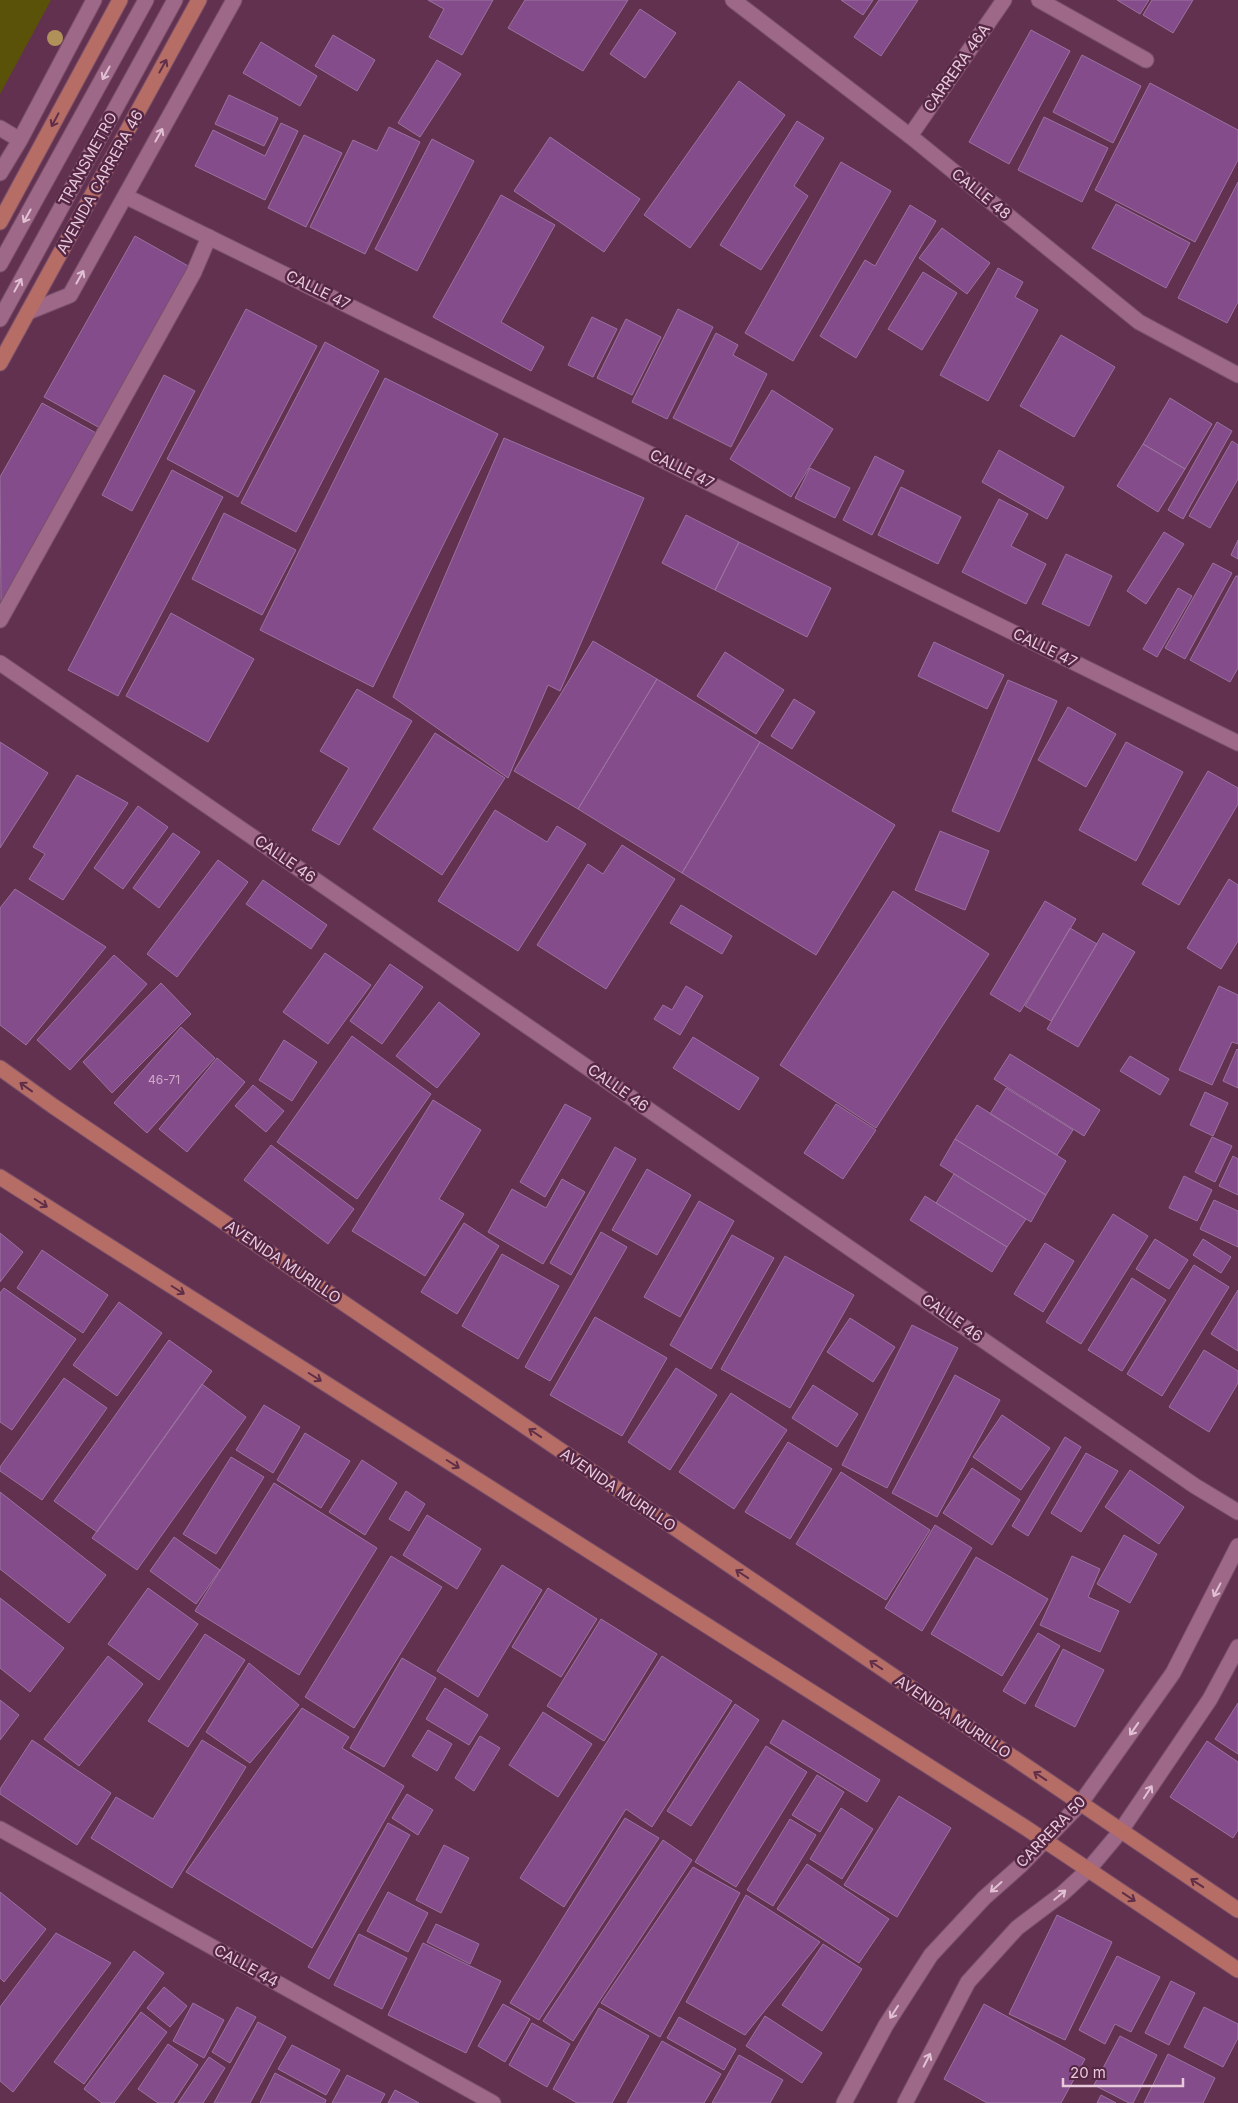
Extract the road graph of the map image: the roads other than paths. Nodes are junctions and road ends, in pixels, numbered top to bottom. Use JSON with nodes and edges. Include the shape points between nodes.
{"nodes":[{"id":1,"x":94,"y":0,"type":"edge"},
{"id":2,"x":120,"y":0,"type":"edge"},
{"id":3,"x":146,"y":0,"type":"edge"},
{"id":4,"x":175,"y":0,"type":"edge"},
{"id":5,"x":199,"y":0,"type":"edge"},
{"id":6,"x":234,"y":0,"type":"edge"},
{"id":7,"x":733,"y":0,"type":"edge"},
{"id":8,"x":1004,"y":0,"type":"edge"},
{"id":9,"x":1039,"y":0,"type":"edge"},
{"id":10,"x":1146,"y":60,"type":"dead end"},
{"id":11,"x":0,"y":128,"type":"edge"},
{"id":12,"x":910,"y":136,"type":"junction"},
{"id":13,"x":20,"y":140,"type":"junction"},
{"id":14,"x":0,"y":173,"type":"edge"},
{"id":15,"x":125,"y":196,"type":"junction"},
{"id":16,"x":0,"y":222,"type":"edge"},
{"id":17,"x":209,"y":237,"type":"junction"},
{"id":18,"x":0,"y":264,"type":"edge"},
{"id":19,"x":28,"y":312,"type":"junction"},
{"id":20,"x":0,"y":318,"type":"edge"},
{"id":21,"x":0,"y":363,"type":"edge"},
{"id":22,"x":1238,"y":375,"type":"edge"},
{"id":23,"x":0,"y":620,"type":"edge"},
{"id":24,"x":0,"y":662,"type":"edge"},
{"id":25,"x":1238,"y":743,"type":"edge"},
{"id":26,"x":0,"y":1068,"type":"edge"},
{"id":27,"x":0,"y":1176,"type":"edge"},
{"id":28,"x":1238,"y":1512,"type":"edge"},
{"id":29,"x":1238,"y":1546,"type":"edge"},
{"id":30,"x":1238,"y":1647,"type":"edge"},
{"id":31,"x":1080,"y":1804,"type":"junction"},
{"id":32,"x":0,"y":1829,"type":"edge"},
{"id":33,"x":1120,"y":1832,"type":"junction"},
{"id":34,"x":1043,"y":1840,"type":"junction"},
{"id":35,"x":1088,"y":1870,"type":"junction"},
{"id":36,"x":1238,"y":1910,"type":"edge"},
{"id":37,"x":1238,"y":1970,"type":"edge"},
{"id":38,"x":493,"y":2103,"type":"edge"},
{"id":39,"x":844,"y":2103,"type":"edge"},
{"id":40,"x":905,"y":2103,"type":"edge"}],
"edges":[{"from":1,"to":13,"type":"street"},
{"from":2,"to":16,"type":"main road","one_way":true},
{"from":3,"to":18,"type":"street","name":"TRANSMETRO","one_way":true},
{"from":20,"to":4,"type":"street","name":"TRANSMETRO","one_way":true},
{"from":19,"to":5,"type":"main road","name":"AVENIDA CARRERA 46","one_way":true},
{"from":15,"to":6,"type":"street","one_way":true},
{"from":7,"to":12,"type":"street","name":"CALLE 48"},
{"from":8,"to":12,"type":"street","name":"CARRERA 46A"},
{"from":9,"to":10,"type":"street"},
{"from":11,"to":13,"type":"street"},
{"from":12,"to":22,"type":"street","name":"CALLE 48","via":[[1139,322]]},
{"from":13,"to":14,"type":"street"},
{"from":15,"to":17,"type":"street","name":"CALLE 47"},
{"from":19,"to":15,"type":"street","one_way":true,"via":[[70,296]]},
{"from":17,"to":23,"type":"street","via":[[194,272]]},
{"from":17,"to":25,"type":"street","name":"CALLE 47"},
{"from":19,"to":21,"type":"main road","name":"AVENIDA CARRERA 46"},
{"from":24,"to":28,"type":"street","name":"CALLE 46","via":[[1186,1480]]},
{"from":31,"to":26,"type":"main road","name":"AVENIDA MURILLO","one_way":true},
{"from":27,"to":34,"type":"main road","one_way":true},
{"from":29,"to":31,"type":"street","name":"CARRERA 50","one_way":true,"via":[[1173,1673]]},
{"from":33,"to":30,"type":"street","one_way":true,"via":[[1210,1699]]},
{"from":31,"to":33,"type":"main road","name":"AVENIDA MURILLO"},
{"from":31,"to":34,"type":"street","name":"CARRERA 50"},
{"from":32,"to":38,"type":"street","name":"CALLE 44"},
{"from":33,"to":35,"type":"street"},
{"from":36,"to":33,"type":"main road","name":"AVENIDA MURILLO","one_way":true},
{"from":34,"to":35,"type":"main road"},
{"from":34,"to":39,"type":"street","name":"CARRERA 50","one_way":true,"via":[[931,1955],[886,2025]]},
{"from":35,"to":37,"type":"main road","one_way":true},
{"from":40,"to":35,"type":"street","one_way":true,"via":[[968,1982],[1017,1928]]}]}
